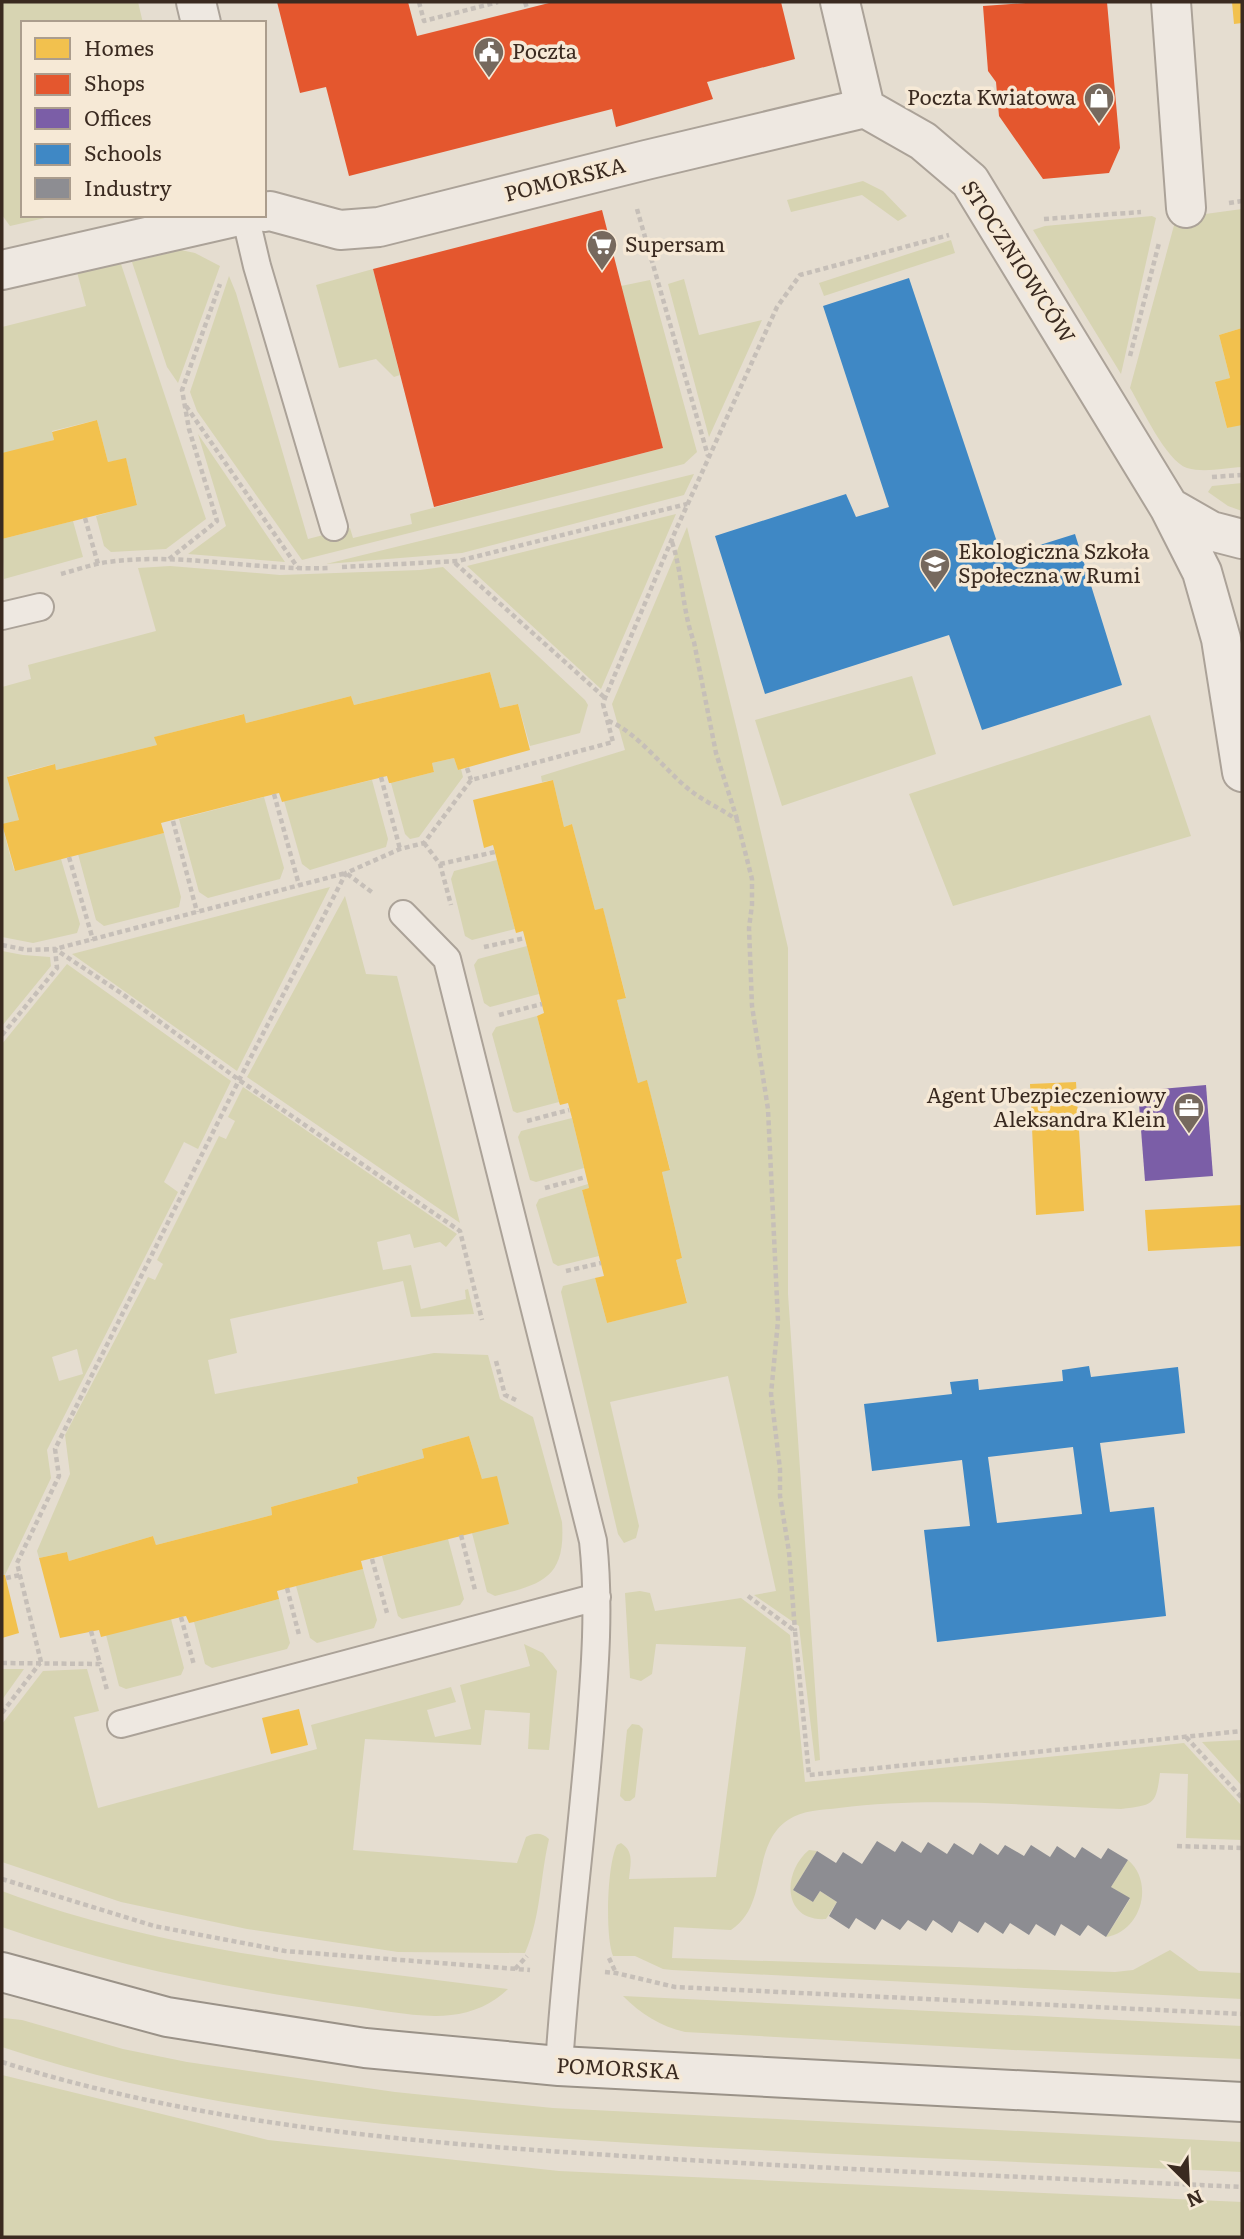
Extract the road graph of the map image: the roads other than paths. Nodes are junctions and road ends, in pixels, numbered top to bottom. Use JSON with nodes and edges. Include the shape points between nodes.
{"nodes":[{"id":1,"x":196,"y":2,"type":"edge"},
{"id":2,"x":840,"y":2,"type":"edge"},
{"id":3,"x":1171,"y":2,"type":"edge"},
{"id":4,"x":201,"y":21,"type":"edge"},
{"id":5,"x":865,"y":108,"type":"junction"},
{"id":6,"x":1177,"y":209,"type":"road end"},
{"id":7,"x":266,"y":212,"type":"edge"},
{"id":8,"x":235,"y":217,"type":"edge"},
{"id":9,"x":245,"y":217,"type":"edge"},
{"id":10,"x":2,"y":270,"type":"edge"},
{"id":11,"x":1169,"y":508,"type":"junction"},
{"id":12,"x":334,"y":527,"type":"dead end"},
{"id":13,"x":1242,"y":539,"type":"edge"},
{"id":14,"x":40,"y":607,"type":"dead end"},
{"id":15,"x":2,"y":616,"type":"edge"},
{"id":16,"x":1242,"y":772,"type":"edge"},
{"id":17,"x":403,"y":914,"type":"road end"},
{"id":18,"x":597,"y":1597,"type":"junction"},
{"id":19,"x":116,"y":1713,"type":"road end"},
{"id":20,"x":2,"y":1972,"type":"edge"},
{"id":21,"x":559,"y":2066,"type":"junction"},
{"id":22,"x":1242,"y":2102,"type":"edge"}],
"edges":[{"from":1,"to":4,"type":"street"},
{"from":2,"to":5,"type":"street"},
{"from":3,"to":6,"type":"street"},
{"from":5,"to":7,"type":"street","name":"POMORSKA","via":[[379,227],[340,230]]},
{"from":5,"to":11,"type":"street","name":"STOCZNIOWCÓW","via":[[923,141],[970,181]]},
{"from":8,"to":10,"type":"street"},
{"from":9,"to":12,"type":"lane"},
{"from":11,"to":13,"type":"street","via":[[1211,531]]},
{"from":11,"to":16,"type":"street","name":"STOCZNIOWCÓW","via":[[1202,572],[1221,639]]},
{"from":14,"to":15,"type":"lane"},
{"from":17,"to":18,"type":"lane","via":[[446,959],[593,1541]]},
{"from":18,"to":19,"type":"lane"},
{"from":18,"to":21,"type":"lane","via":[[583,1820]]},
{"from":20,"to":21,"type":"street","name":"POMORSKA","via":[[167,2017],[365,2048]]},
{"from":21,"to":22,"type":"street","name":"POMORSKA"}]}
